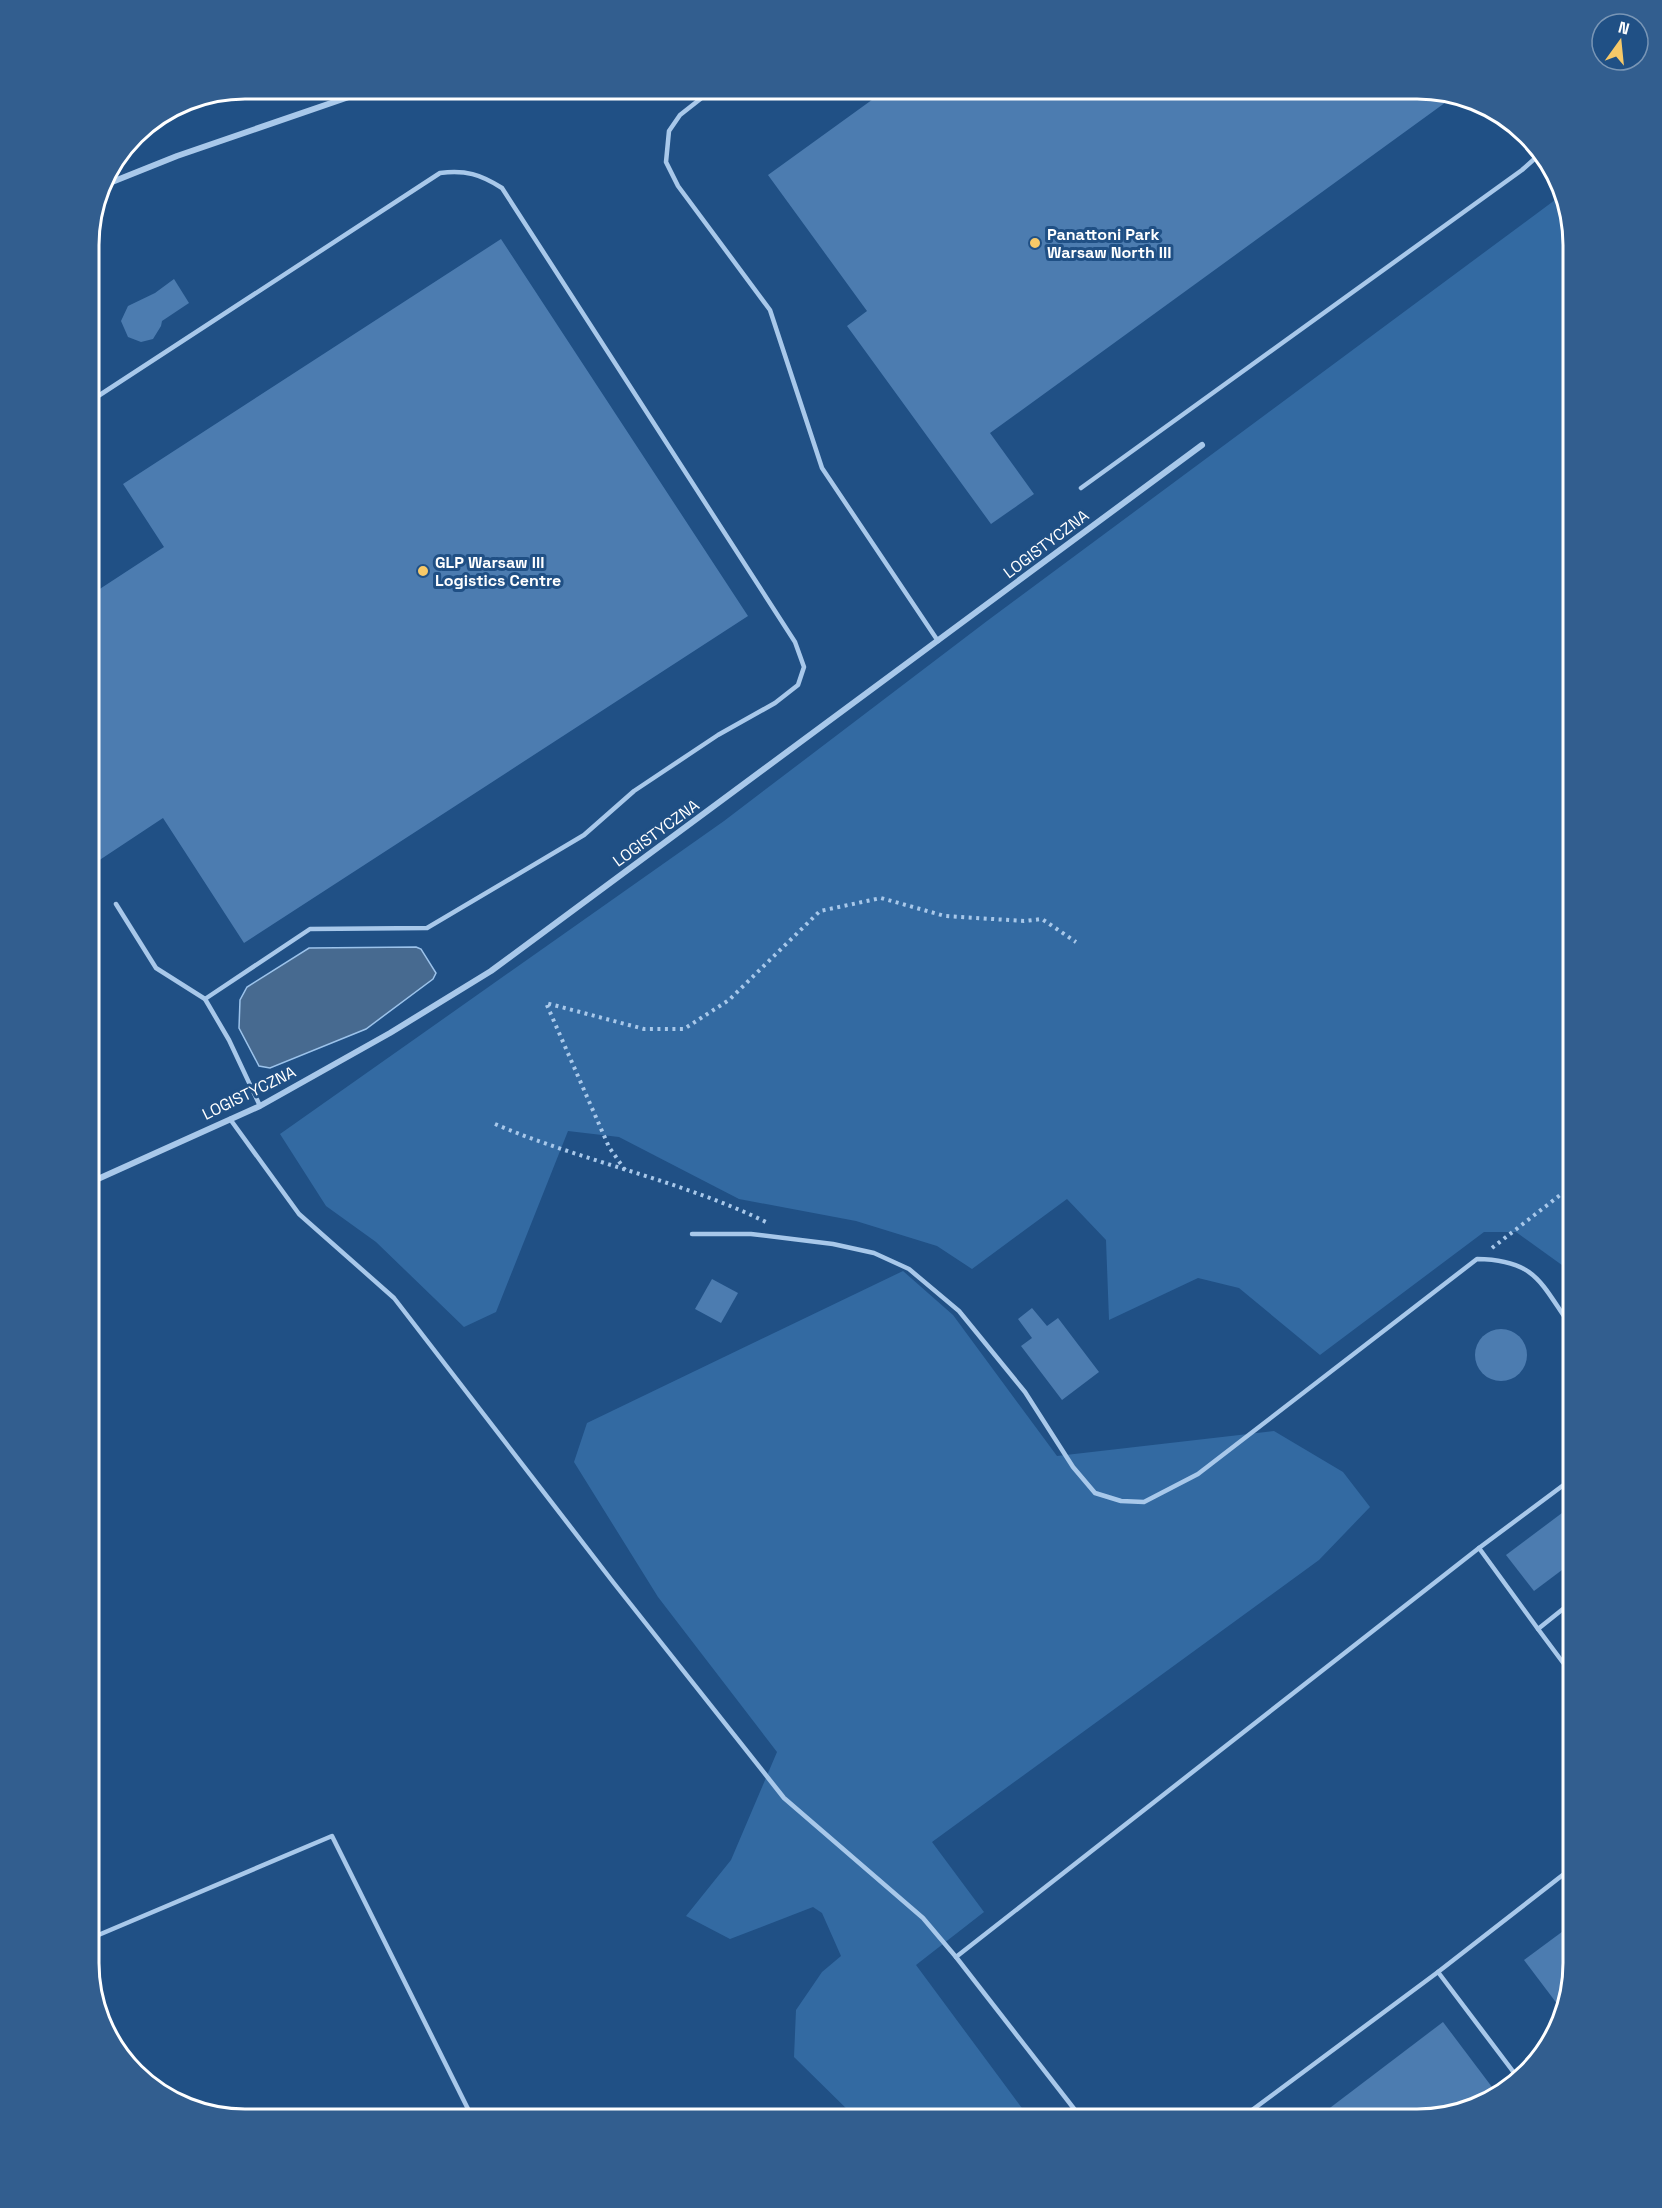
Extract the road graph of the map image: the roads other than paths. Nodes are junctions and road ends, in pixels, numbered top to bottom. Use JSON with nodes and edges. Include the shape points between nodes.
{"nodes":[{"id":1,"x":340,"y":99,"type":"edge"},
{"id":2,"x":700,"y":99,"type":"edge"},
{"id":3,"x":1535,"y":159,"type":"edge"},
{"id":4,"x":114,"y":181,"type":"edge"},
{"id":5,"x":99,"y":395,"type":"edge"},
{"id":6,"x":1202,"y":445,"type":"dead end"},
{"id":7,"x":1081,"y":488,"type":"dead end"},
{"id":8,"x":938,"y":641,"type":"junction"},
{"id":9,"x":116,"y":904,"type":"dead end"},
{"id":10,"x":205,"y":999,"type":"junction"},
{"id":11,"x":260,"y":1106,"type":"junction"},
{"id":12,"x":230,"y":1119,"type":"junction"},
{"id":13,"x":99,"y":1178,"type":"edge"},
{"id":14,"x":692,"y":1234,"type":"dead end"},
{"id":15,"x":1563,"y":1314,"type":"edge"},
{"id":16,"x":1563,"y":1486,"type":"edge"},
{"id":17,"x":1479,"y":1548,"type":"junction"},
{"id":18,"x":1563,"y":1609,"type":"edge"},
{"id":19,"x":1538,"y":1629,"type":"junction"},
{"id":20,"x":1563,"y":1662,"type":"edge"},
{"id":21,"x":1563,"y":1875,"type":"edge"},
{"id":22,"x":99,"y":1934,"type":"edge"},
{"id":23,"x":956,"y":1957,"type":"junction"},
{"id":24,"x":1438,"y":1972,"type":"junction"},
{"id":25,"x":1514,"y":2072,"type":"edge"},
{"id":26,"x":468,"y":2109,"type":"edge"},
{"id":27,"x":1073,"y":2109,"type":"edge"},
{"id":28,"x":1255,"y":2109,"type":"edge"}],
"edges":[{"from":1,"to":4,"type":"street"},
{"from":2,"to":8,"type":"lane","via":[[680,115],[669,131],[666,162],[678,186],[770,310],[822,468]]},
{"from":3,"to":7,"type":"lane"},
{"from":5,"to":10,"type":"lane","via":[[440,173],[462,171],[482,175],[502,188],[795,642],[804,666],[798,685],[775,703],[718,735],[634,791],[584,835],[427,928],[310,929]]},
{"from":6,"to":8,"type":"street","name":"LOGISTYCZNA"},
{"from":8,"to":11,"type":"street","name":"LOGISTYCZNA","via":[[490,971]]},
{"from":9,"to":10,"type":"lane","via":[[156,968]]},
{"from":10,"to":11,"type":"lane"},
{"from":11,"to":12,"type":"street","name":"LOGISTYCZNA"},
{"from":12,"to":13,"type":"street","name":"LOGISTYCZNA"},
{"from":12,"to":23,"type":"lane","via":[[299,1214],[394,1298],[784,1798],[922,1917]]},
{"from":14,"to":15,"type":"lane","via":[[751,1234],[833,1244],[874,1253],[909,1269],[959,1311],[1025,1392],[1073,1467],[1095,1492],[1121,1501],[1144,1503],[1198,1474],[1477,1259],[1503,1260],[1530,1271]]},
{"from":16,"to":17,"type":"lane"},
{"from":17,"to":19,"type":"lane"},
{"from":17,"to":23,"type":"lane"},
{"from":18,"to":19,"type":"lane"},
{"from":19,"to":20,"type":"lane"},
{"from":21,"to":24,"type":"lane"},
{"from":22,"to":26,"type":"lane","via":[[332,1836]]},
{"from":23,"to":27,"type":"lane"},
{"from":24,"to":25,"type":"lane"},
{"from":24,"to":28,"type":"lane"}]}
